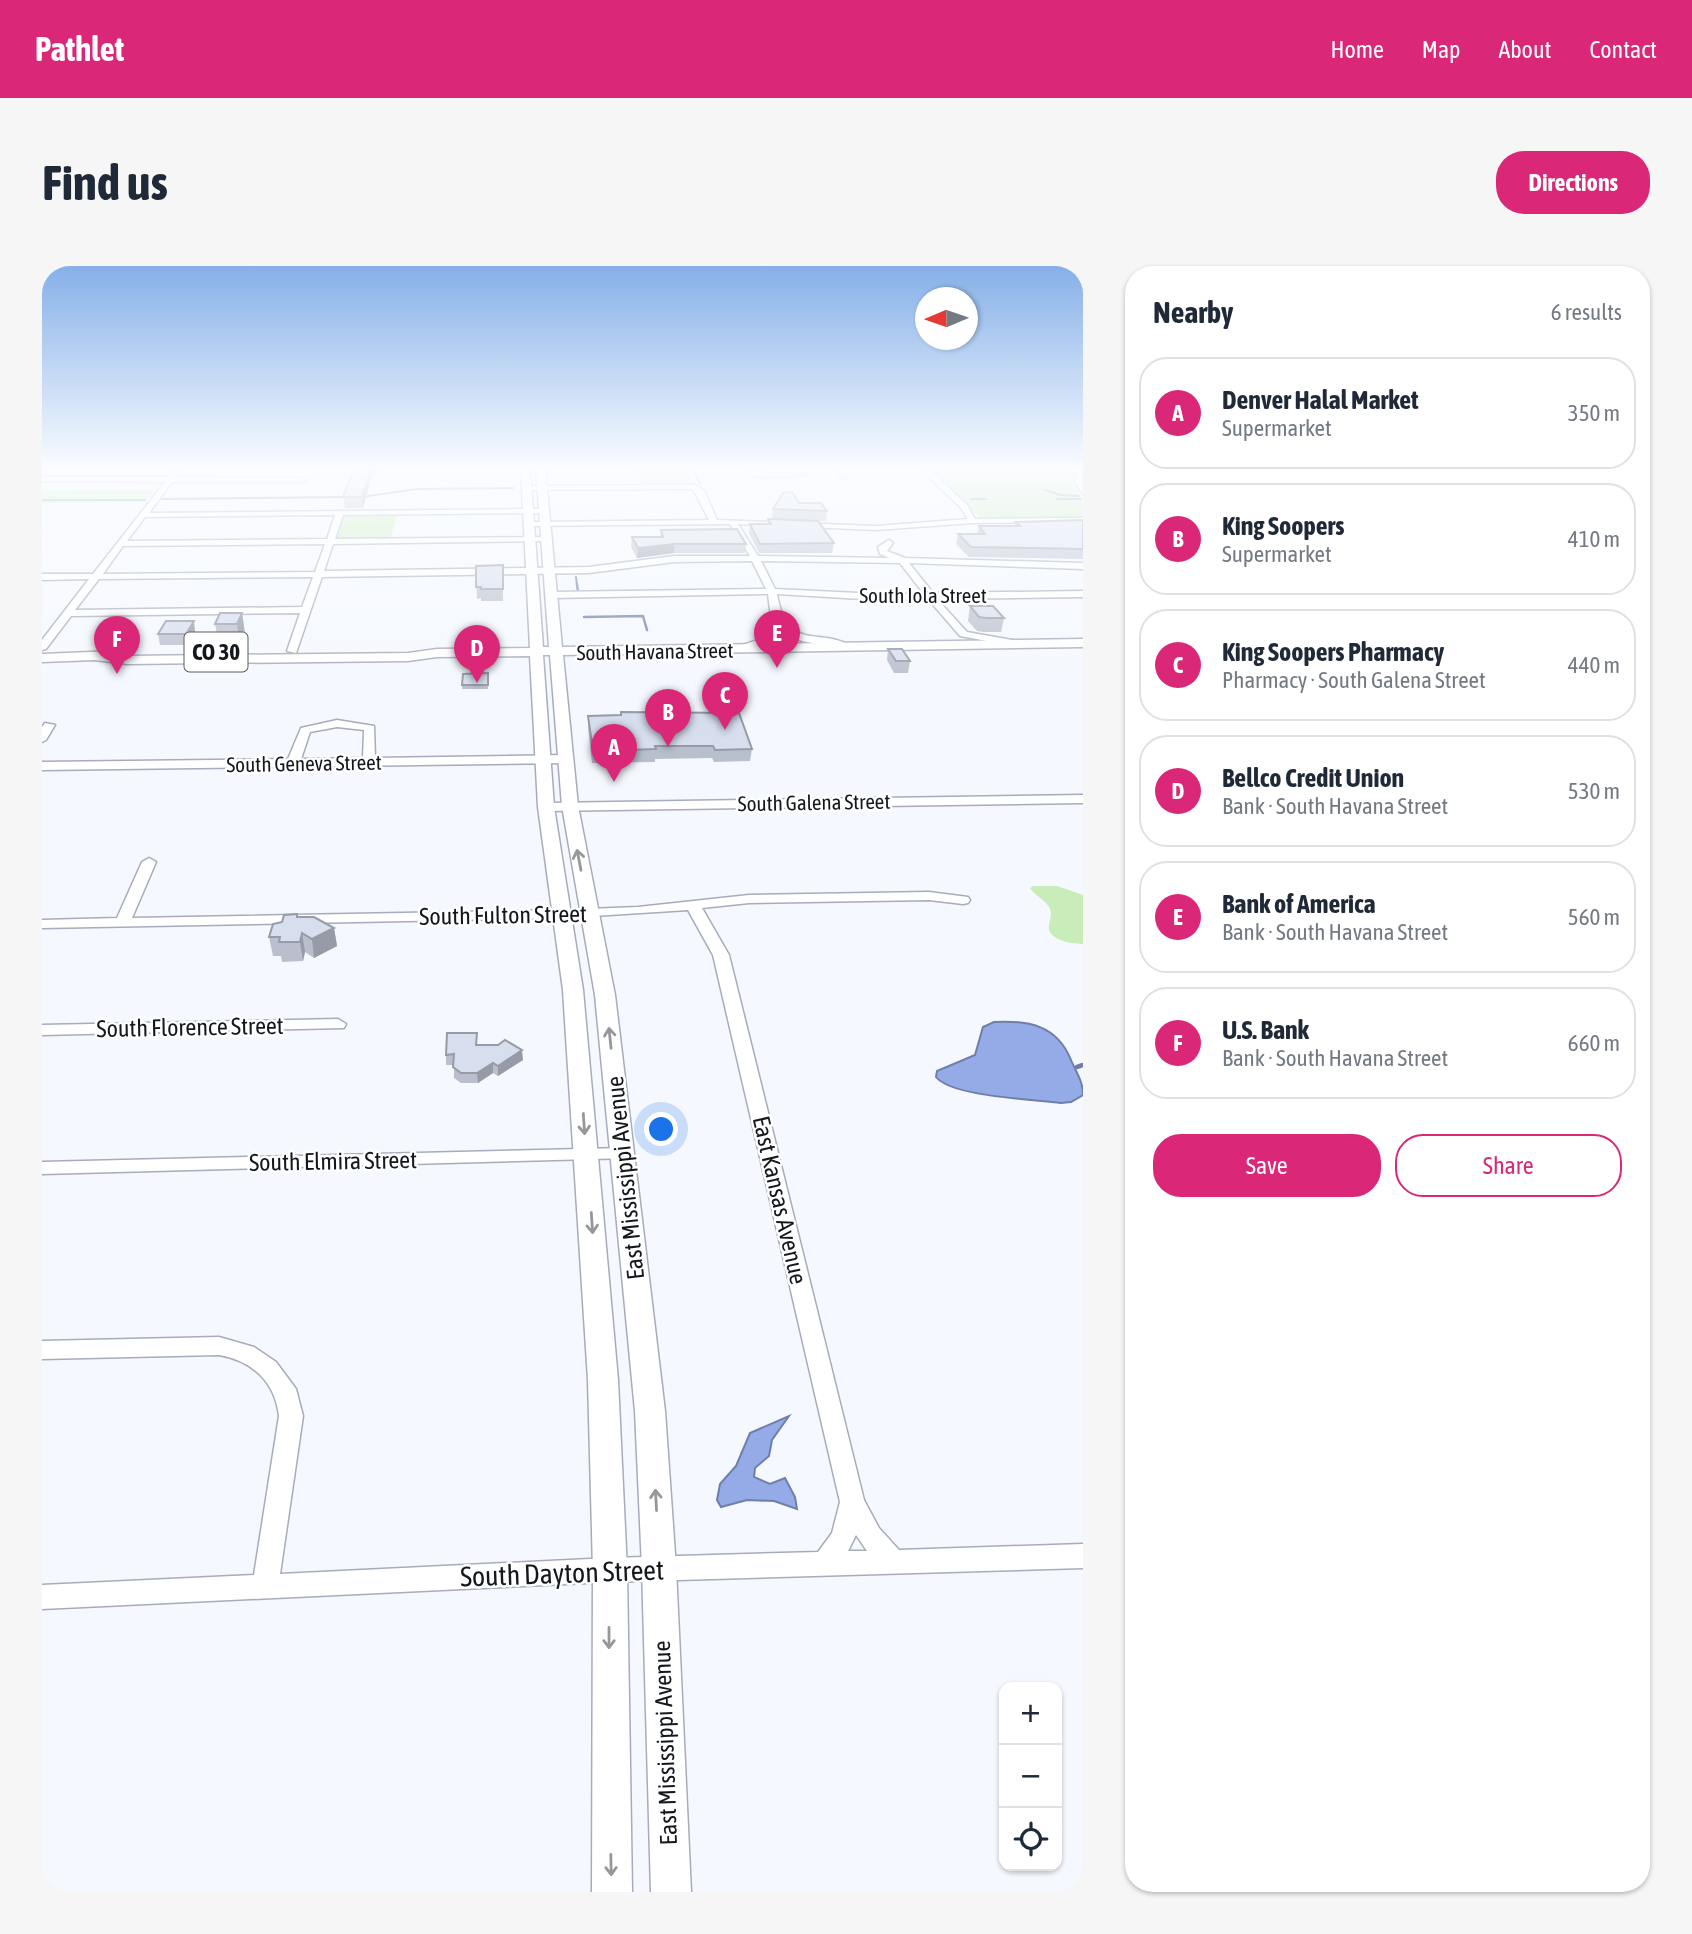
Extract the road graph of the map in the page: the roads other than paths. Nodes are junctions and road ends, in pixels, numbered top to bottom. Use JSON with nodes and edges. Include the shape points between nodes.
{"nodes":[{"id":1,"x":120,"y":544,"type":"joint"},
{"id":2,"x":133,"y":544,"type":"edge"},
{"id":3,"x":329,"y":544,"type":"edge"},
{"id":4,"x":530,"y":544,"type":"edge"},
{"id":5,"x":548,"y":544,"type":"edge"},
{"id":6,"x":748,"y":544,"type":"edge"},
{"id":7,"x":892,"y":544,"type":"edge"},
{"id":8,"x":898,"y":550,"type":"junction"},
{"id":9,"x":755,"y":558,"type":"junction"},
{"id":10,"x":1083,"y":566,"type":"edge"},
{"id":11,"x":551,"y":571,"type":"junction"},
{"id":12,"x":533,"y":572,"type":"junction"},
{"id":13,"x":320,"y":574,"type":"junction"},
{"id":14,"x":42,"y":577,"type":"edge"},
{"id":15,"x":96,"y":577,"type":"junction"},
{"id":16,"x":772,"y":591,"type":"junction"},
{"id":17,"x":1083,"y":594,"type":"edge"},
{"id":18,"x":552,"y":595,"type":"junction"},
{"id":19,"x":930,"y":596,"type":"junction"},
{"id":20,"x":307,"y":610,"type":"junction"},
{"id":21,"x":68,"y":612,"type":"junction"},
{"id":22,"x":946,"y":616,"type":"junction"},
{"id":23,"x":783,"y":627,"type":"junction"},
{"id":24,"x":1083,"y":643,"type":"edge"},
{"id":25,"x":1020,"y":644,"type":"junction"},
{"id":26,"x":931,"y":645,"type":"junction"},
{"id":27,"x":848,"y":646,"type":"junction"},
{"id":28,"x":42,"y":647,"type":"edge"},
{"id":29,"x":793,"y":648,"type":"junction"},
{"id":30,"x":741,"y":649,"type":"junction"},
{"id":31,"x":199,"y":652,"type":"junction"},
{"id":32,"x":437,"y":653,"type":"junction"},
{"id":33,"x":537,"y":653,"type":"junction"},
{"id":34,"x":557,"y":653,"type":"junction"},
{"id":35,"x":297,"y":655,"type":"junction"},
{"id":36,"x":100,"y":657,"type":"junction"},
{"id":37,"x":42,"y":658,"type":"edge"},
{"id":38,"x":173,"y":660,"type":"junction"},
{"id":39,"x":48,"y":725,"type":"dead end"},
{"id":40,"x":42,"y":738,"type":"edge"},
{"id":41,"x":566,"y":759,"type":"junction"},
{"id":42,"x":543,"y":760,"type":"junction"},
{"id":43,"x":369,"y":762,"type":"junction"},
{"id":44,"x":293,"y":763,"type":"junction"},
{"id":45,"x":42,"y":766,"type":"edge"},
{"id":46,"x":1083,"y":799,"type":"edge"},
{"id":47,"x":570,"y":806,"type":"junction"},
{"id":48,"x":546,"y":807,"type":"junction"},
{"id":49,"x":149,"y":862,"type":"dead end"},
{"id":50,"x":963,"y":900,"type":"dead end"},
{"id":51,"x":692,"y":904,"type":"junction"},
{"id":52,"x":590,"y":913,"type":"junction"},
{"id":53,"x":562,"y":914,"type":"junction"},
{"id":54,"x":123,"y":922,"type":"junction"},
{"id":55,"x":42,"y":924,"type":"edge"},
{"id":56,"x":338,"y":1024,"type":"dead end"},
{"id":57,"x":42,"y":1030,"type":"edge"},
{"id":58,"x":623,"y":1154,"type":"junction"},
{"id":59,"x":586,"y":1155,"type":"junction"},
{"id":60,"x":42,"y":1168,"type":"edge"},
{"id":61,"x":42,"y":1350,"type":"edge"},
{"id":62,"x":852,"y":1502,"type":"junction"},
{"id":63,"x":1083,"y":1556,"type":"edge"},
{"id":64,"x":894,"y":1562,"type":"junction"},
{"id":65,"x":824,"y":1564,"type":"junction"},
{"id":66,"x":659,"y":1568,"type":"junction"},
{"id":67,"x":610,"y":1570,"type":"junction"},
{"id":68,"x":265,"y":1588,"type":"junction"},
{"id":69,"x":42,"y":1597,"type":"edge"},
{"id":70,"x":612,"y":1892,"type":"edge"},
{"id":71,"x":671,"y":1892,"type":"edge"}],
"edges":[{"from":1,"to":2,"type":"street"},
{"from":1,"to":15,"type":"street"},
{"from":3,"to":13,"type":"street"},
{"from":4,"to":12,"type":"main road","name":"East Mississippi Avenue"},
{"from":5,"to":11,"type":"main road","name":"East Mississippi Avenue"},
{"from":6,"to":9,"type":"street"},
{"from":7,"to":8,"type":"street"},
{"from":8,"to":9,"type":"street"},
{"from":8,"to":10,"type":"street"},
{"from":8,"to":19,"type":"street"},
{"from":9,"to":11,"type":"street","via":[[666,560]]},
{"from":9,"to":16,"type":"street"},
{"from":11,"to":12,"type":"street"},
{"from":11,"to":18,"type":"main road","name":"East Mississippi Avenue"},
{"from":12,"to":13,"type":"street"},
{"from":12,"to":33,"type":"main road","name":"East Mississippi Avenue"},
{"from":13,"to":15,"type":"street"},
{"from":13,"to":20,"type":"street"},
{"from":14,"to":15,"type":"street"},
{"from":15,"to":21,"type":"street"},
{"from":16,"to":18,"type":"street","name":"South Iola Street"},
{"from":16,"to":19,"type":"street","name":"South Iola Street"},
{"from":16,"to":23,"type":"street"},
{"from":17,"to":19,"type":"street","name":"South Iola Street"},
{"from":18,"to":34,"type":"main road","name":"East Mississippi Avenue"},
{"from":19,"to":22,"type":"street"},
{"from":20,"to":21,"type":"street"},
{"from":20,"to":35,"type":"street"},
{"from":21,"to":28,"type":"street"},
{"from":22,"to":25,"type":"street","via":[[967,635]]},
{"from":22,"to":26,"type":"street","via":[[956,637]]},
{"from":23,"to":27,"type":"street","via":[[806,639]]},
{"from":23,"to":29,"type":"street"},
{"from":23,"to":30,"type":"street","via":[[776,637]]},
{"from":24,"to":25,"type":"main road","name":"South Havana Street","number":"CO 30"},
{"from":25,"to":26,"type":"main road","name":"South Havana Street","number":"CO 30"},
{"from":26,"to":27,"type":"main road","name":"South Havana Street","number":"CO 30"},
{"from":27,"to":29,"type":"main road","name":"South Havana Street","number":"CO 30"},
{"from":29,"to":30,"type":"main road","name":"South Havana Street","number":"CO 30"},
{"from":30,"to":34,"type":"main road","name":"South Havana Street","number":"CO 30"},
{"from":31,"to":35,"type":"main road","name":"South Havana Street","number":"CO 30"},
{"from":31,"to":36,"type":"main road","name":"South Havana Street","number":"CO 30"},
{"from":31,"to":38,"type":"main road"},
{"from":32,"to":33,"type":"main road","name":"South Havana Street","number":"CO 30"},
{"from":32,"to":35,"type":"main road","name":"South Havana Street","number":"CO 30"},
{"from":32,"to":35,"type":"main road","name":"South Havana Street","number":"CO 30","via":[[331,650]]},
{"from":33,"to":34,"type":"main road","name":"South Havana Street","number":"CO 30"},
{"from":33,"to":42,"type":"main road","name":"East Mississippi Avenue"},
{"from":34,"to":41,"type":"main road","name":"East Mississippi Avenue"},
{"from":35,"to":38,"type":"main road","name":"South Havana Street","number":"CO 30"},
{"from":36,"to":37,"type":"main road","name":"South Havana Street","number":"CO 30"},
{"from":36,"to":38,"type":"main road","name":"South Havana Street","number":"CO 30"},
{"from":39,"to":40,"type":"street"},
{"from":41,"to":42,"type":"street","name":"South Geneva Street"},
{"from":41,"to":47,"type":"main road","name":"East Mississippi Avenue"},
{"from":42,"to":43,"type":"street","name":"South Geneva Street"},
{"from":42,"to":48,"type":"main road","name":"East Mississippi Avenue"},
{"from":43,"to":44,"type":"street","name":"South Geneva Street"},
{"from":43,"to":44,"type":"street","via":[[370,728],[341,724],[305,730]]},
{"from":44,"to":45,"type":"street","name":"South Geneva Street"},
{"from":46,"to":47,"type":"street","name":"South Galena Street"},
{"from":47,"to":48,"type":"street","name":"South Galena Street"},
{"from":52,"to":47,"type":"main road","name":"East Mississippi Avenue","one_way":true},
{"from":48,"to":53,"type":"main road","name":"East Mississippi Avenue"},
{"from":49,"to":54,"type":"street"},
{"from":50,"to":51,"type":"street","name":"South Fulton Street","via":[[929,896]]},
{"from":51,"to":52,"type":"street","name":"South Fulton Street"},
{"from":51,"to":62,"type":"street","name":"East Kansas Avenue","via":[[723,963]]},
{"from":52,"to":53,"type":"street","name":"South Fulton Street"},
{"from":58,"to":52,"type":"main road","name":"East Mississippi Avenue","one_way":true,"via":[[605,995]]},
{"from":53,"to":54,"type":"street","name":"South Fulton Street"},
{"from":53,"to":59,"type":"main road","name":"East Mississippi Avenue","one_way":true},
{"from":54,"to":55,"type":"street","name":"South Fulton Street"},
{"from":56,"to":57,"type":"street","name":"South Florence Street"},
{"from":58,"to":59,"type":"street","name":"South Elmira Street"},
{"from":66,"to":58,"type":"main road","name":"East Mississippi Avenue","one_way":true,"via":[[650,1411]]},
{"from":59,"to":60,"type":"street","name":"South Elmira Street"},
{"from":59,"to":67,"type":"main road","name":"East Mississippi Avenue","one_way":true,"via":[[605,1415]]},
{"from":61,"to":68,"type":"street","via":[[219,1346],[247,1353],[274,1373],[288,1393],[291,1416]]},
{"from":62,"to":64,"type":"street","name":"East Kansas Avenue","via":[[870,1536]]},
{"from":62,"to":65,"type":"street","name":"East Kansas Avenue","via":[[843,1538]]},
{"from":63,"to":64,"type":"street","name":"South Dayton Street"},
{"from":64,"to":65,"type":"street","name":"South Dayton Street"},
{"from":65,"to":66,"type":"street","name":"South Dayton Street"},
{"from":66,"to":67,"type":"street","name":"South Dayton Street"},
{"from":66,"to":71,"type":"main road","name":"East Mississippi Avenue"},
{"from":67,"to":68,"type":"street","name":"South Dayton Street"},
{"from":67,"to":70,"type":"main road","name":"East Mississippi Avenue","one_way":true},
{"from":68,"to":69,"type":"street","name":"South Dayton Street"}]}
